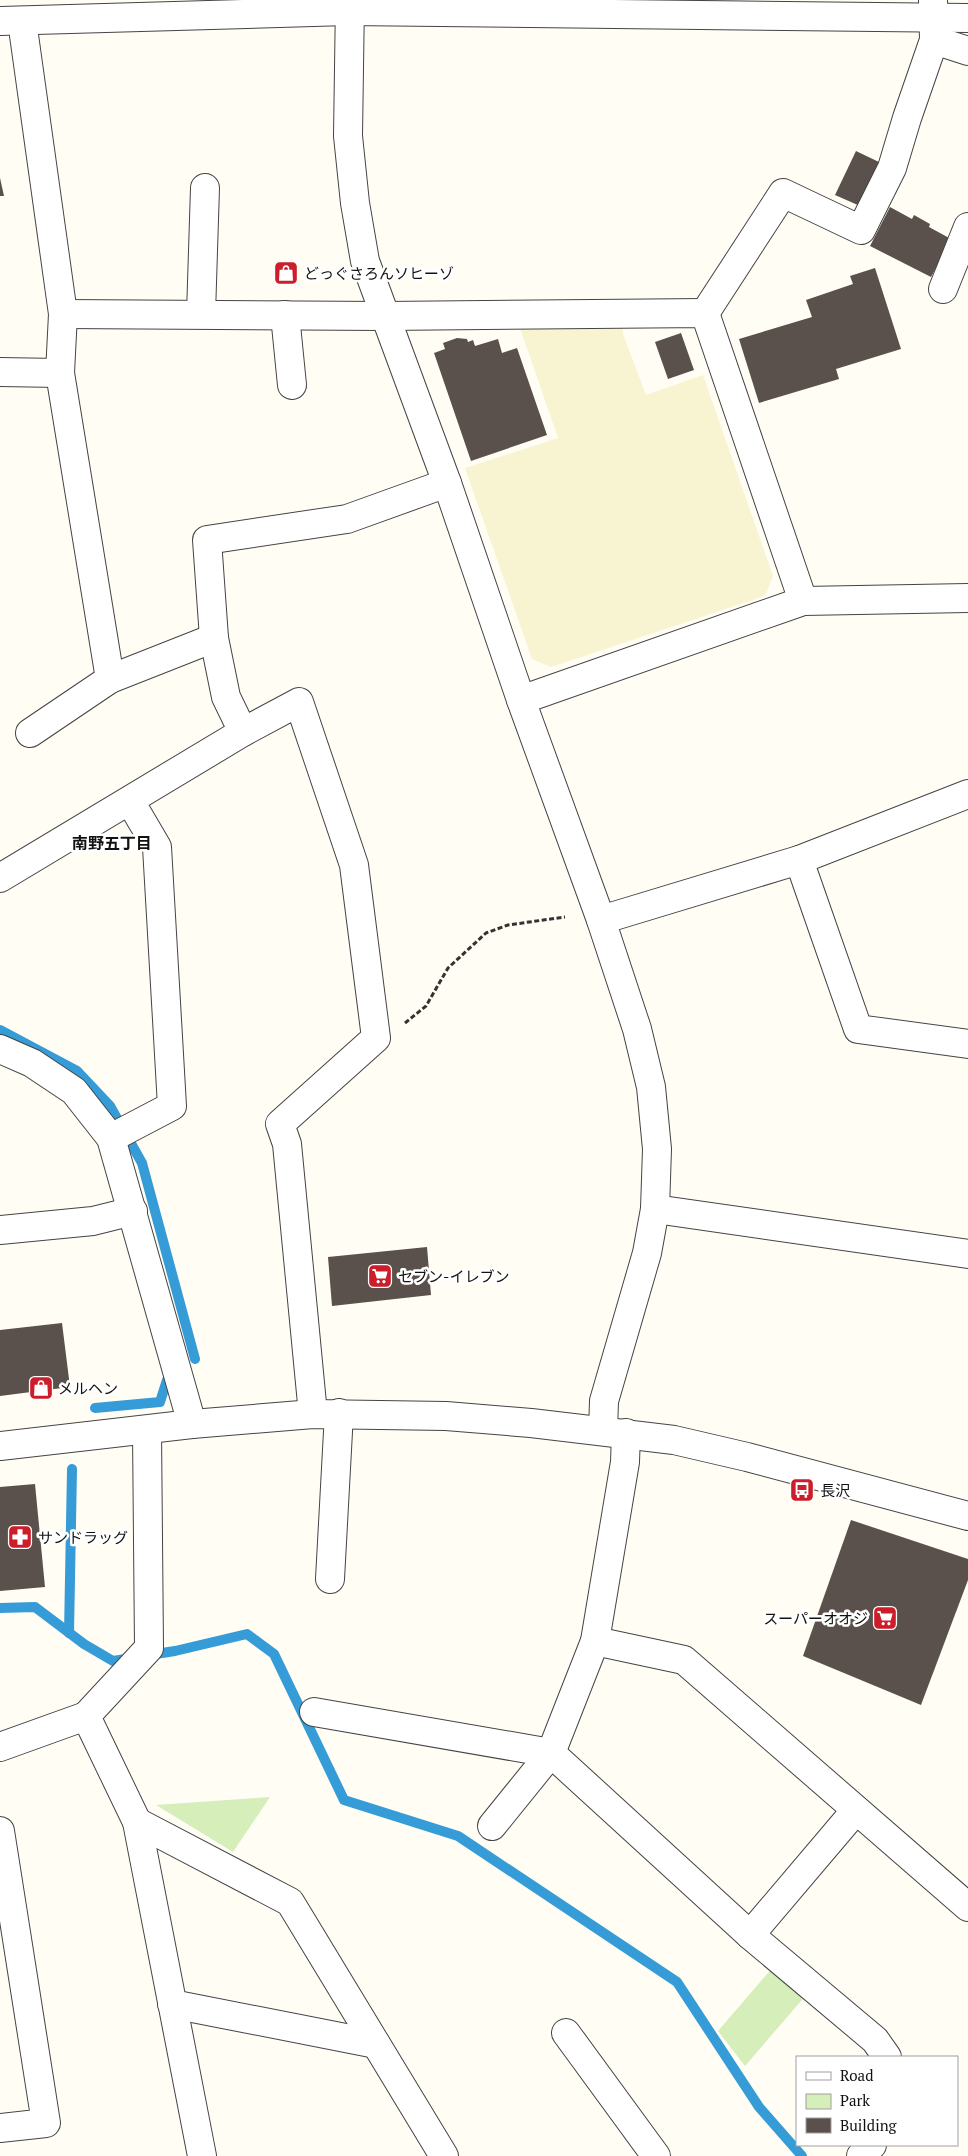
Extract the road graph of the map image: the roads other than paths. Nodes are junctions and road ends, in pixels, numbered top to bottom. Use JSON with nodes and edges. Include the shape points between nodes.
{"nodes":[{"id":1,"x":350,"y":6,"type":"edge"},
{"id":2,"x":968,"y":18,"type":"edge"},
{"id":3,"x":933,"y":19,"type":"edge"},
{"id":4,"x":11,"y":21,"type":"edge"},
{"id":5,"x":968,"y":51,"type":"edge"},
{"id":6,"x":205,"y":188,"type":"dead end"},
{"id":7,"x":968,"y":227,"type":"edge"},
{"id":8,"x":943,"y":289,"type":"dead end"},
{"id":9,"x":705,"y":313,"type":"junction"},
{"id":10,"x":63,"y":314,"type":"junction"},
{"id":11,"x":201,"y":314,"type":"junction"},
{"id":12,"x":285,"y":315,"type":"junction"},
{"id":13,"x":385,"y":316,"type":"junction"},
{"id":14,"x":0,"y":372,"type":"edge"},
{"id":15,"x":60,"y":373,"type":"junction"},
{"id":16,"x":292,"y":385,"type":"dead end"},
{"id":17,"x":447,"y":483,"type":"junction"},
{"id":18,"x":968,"y":598,"type":"edge"},
{"id":19,"x":803,"y":601,"type":"junction"},
{"id":20,"x":214,"y":638,"type":"junction"},
{"id":21,"x":110,"y":679,"type":"junction"},
{"id":22,"x":521,"y":700,"type":"junction"},
{"id":23,"x":244,"y":732,"type":"junction"},
{"id":24,"x":30,"y":734,"type":"dead end"},
{"id":25,"x":968,"y":794,"type":"edge"},
{"id":26,"x":130,"y":801,"type":"junction"},
{"id":27,"x":799,"y":860,"type":"junction"},
{"id":28,"x":0,"y":878,"type":"edge"},
{"id":29,"x":599,"y":916,"type":"junction"},
{"id":30,"x":968,"y":1044,"type":"edge"},
{"id":31,"x":0,"y":1049,"type":"edge"},
{"id":32,"x":111,"y":1138,"type":"junction"},
{"id":33,"x":655,"y":1210,"type":"junction"},
{"id":34,"x":133,"y":1211,"type":"junction"},
{"id":35,"x":0,"y":1230,"type":"edge"},
{"id":36,"x":968,"y":1254,"type":"edge"},
{"id":37,"x":326,"y":1414,"type":"junction"},
{"id":38,"x":192,"y":1424,"type":"junction"},
{"id":39,"x":147,"y":1431,"type":"junction"},
{"id":40,"x":614,"y":1432,"type":"junction"},
{"id":41,"x":0,"y":1446,"type":"edge"},
{"id":42,"x":968,"y":1516,"type":"edge"},
{"id":43,"x":330,"y":1579,"type":"dead end"},
{"id":44,"x":595,"y":1641,"type":"junction"},
{"id":45,"x":314,"y":1712,"type":"dead end"},
{"id":46,"x":86,"y":1716,"type":"junction"},
{"id":47,"x":0,"y":1747,"type":"edge"},
{"id":48,"x":551,"y":1753,"type":"junction"},
{"id":49,"x":856,"y":1810,"type":"junction"},
{"id":50,"x":137,"y":1822,"type":"junction"},
{"id":51,"x":492,"y":1826,"type":"dead end"},
{"id":52,"x":0,"y":1831,"type":"edge"},
{"id":53,"x":968,"y":1907,"type":"edge"},
{"id":54,"x":750,"y":1934,"type":"junction"},
{"id":55,"x":172,"y":2004,"type":"junction"},
{"id":56,"x":566,"y":2033,"type":"dead end"},
{"id":57,"x":376,"y":2044,"type":"junction"},
{"id":58,"x":886,"y":2056,"type":"edge"},
{"id":59,"x":0,"y":2128,"type":"edge"},
{"id":60,"x":871,"y":2146,"type":"edge"},
{"id":61,"x":202,"y":2156,"type":"edge"},
{"id":62,"x":444,"y":2156,"type":"edge"},
{"id":63,"x":656,"y":2156,"type":"edge"},
{"id":64,"x":861,"y":2156,"type":"edge"}],
"edges":[{"from":1,"to":3,"type":"street"},
{"from":1,"to":4,"type":"street"},
{"from":1,"to":13,"type":"street","via":[[348,136],[355,203],[365,261]]},
{"from":2,"to":3,"type":"street"},
{"from":3,"to":5,"type":"street"},
{"from":3,"to":9,"type":"street","via":[[892,168],[861,230],[783,193]]},
{"from":4,"to":10,"type":"street"},
{"from":6,"to":11,"type":"street"},
{"from":7,"to":8,"type":"street"},
{"from":9,"to":13,"type":"street"},
{"from":9,"to":19,"type":"street"},
{"from":10,"to":11,"type":"street"},
{"from":10,"to":15,"type":"street"},
{"from":11,"to":12,"type":"street"},
{"from":12,"to":13,"type":"street"},
{"from":12,"to":16,"type":"street"},
{"from":13,"to":17,"type":"street"},
{"from":14,"to":15,"type":"street"},
{"from":15,"to":21,"type":"street"},
{"from":17,"to":20,"type":"street","via":[[346,519],[207,540]]},
{"from":17,"to":22,"type":"street"},
{"from":18,"to":19,"type":"street"},
{"from":19,"to":22,"type":"street"},
{"from":20,"to":21,"type":"street"},
{"from":20,"to":23,"type":"street","via":[[226,697]]},
{"from":21,"to":24,"type":"street"},
{"from":22,"to":29,"type":"street"},
{"from":23,"to":26,"type":"street"},
{"from":23,"to":37,"type":"street","via":[[298,702],[354,865],[376,1038],[280,1124],[287,1144]]},
{"from":25,"to":27,"type":"street"},
{"from":26,"to":28,"type":"street"},
{"from":26,"to":32,"type":"street","via":[[157,847],[172,1106]]},
{"from":27,"to":29,"type":"street"},
{"from":27,"to":30,"type":"street","via":[[858,1030]]},
{"from":29,"to":33,"type":"street","via":[[636,1029],[651,1087],[657,1149]]},
{"from":31,"to":32,"type":"street","via":[[32,1063],[74,1091]]},
{"from":32,"to":34,"type":"street"},
{"from":33,"to":36,"type":"street"},
{"from":33,"to":40,"type":"street","via":[[647,1253],[604,1401]]},
{"from":34,"to":35,"type":"street","via":[[93,1220]]},
{"from":34,"to":38,"type":"street"},
{"from":37,"to":38,"type":"street"},
{"from":37,"to":40,"type":"street","via":[[446,1416]]},
{"from":37,"to":43,"type":"street"},
{"from":38,"to":39,"type":"street"},
{"from":39,"to":41,"type":"street"},
{"from":39,"to":46,"type":"street","via":[[140,1658]]},
{"from":40,"to":42,"type":"street","via":[[674,1440],[747,1456]]},
{"from":40,"to":44,"type":"street","via":[[625,1462]]},
{"from":44,"to":48,"type":"street"},
{"from":44,"to":49,"type":"street","via":[[684,1660]]},
{"from":45,"to":48,"type":"street"},
{"from":46,"to":47,"type":"street"},
{"from":46,"to":50,"type":"street"},
{"from":48,"to":51,"type":"street"},
{"from":48,"to":54,"type":"street"},
{"from":49,"to":53,"type":"street"},
{"from":49,"to":54,"type":"street"},
{"from":50,"to":55,"type":"street"},
{"from":50,"to":57,"type":"street","via":[[290,1902]]},
{"from":52,"to":59,"type":"street","via":[[46,2122]]},
{"from":54,"to":58,"type":"street","via":[[875,2040]]},
{"from":55,"to":57,"type":"street"},
{"from":55,"to":61,"type":"street"},
{"from":56,"to":63,"type":"street"},
{"from":57,"to":62,"type":"street"},
{"from":60,"to":64,"type":"street"}]}
